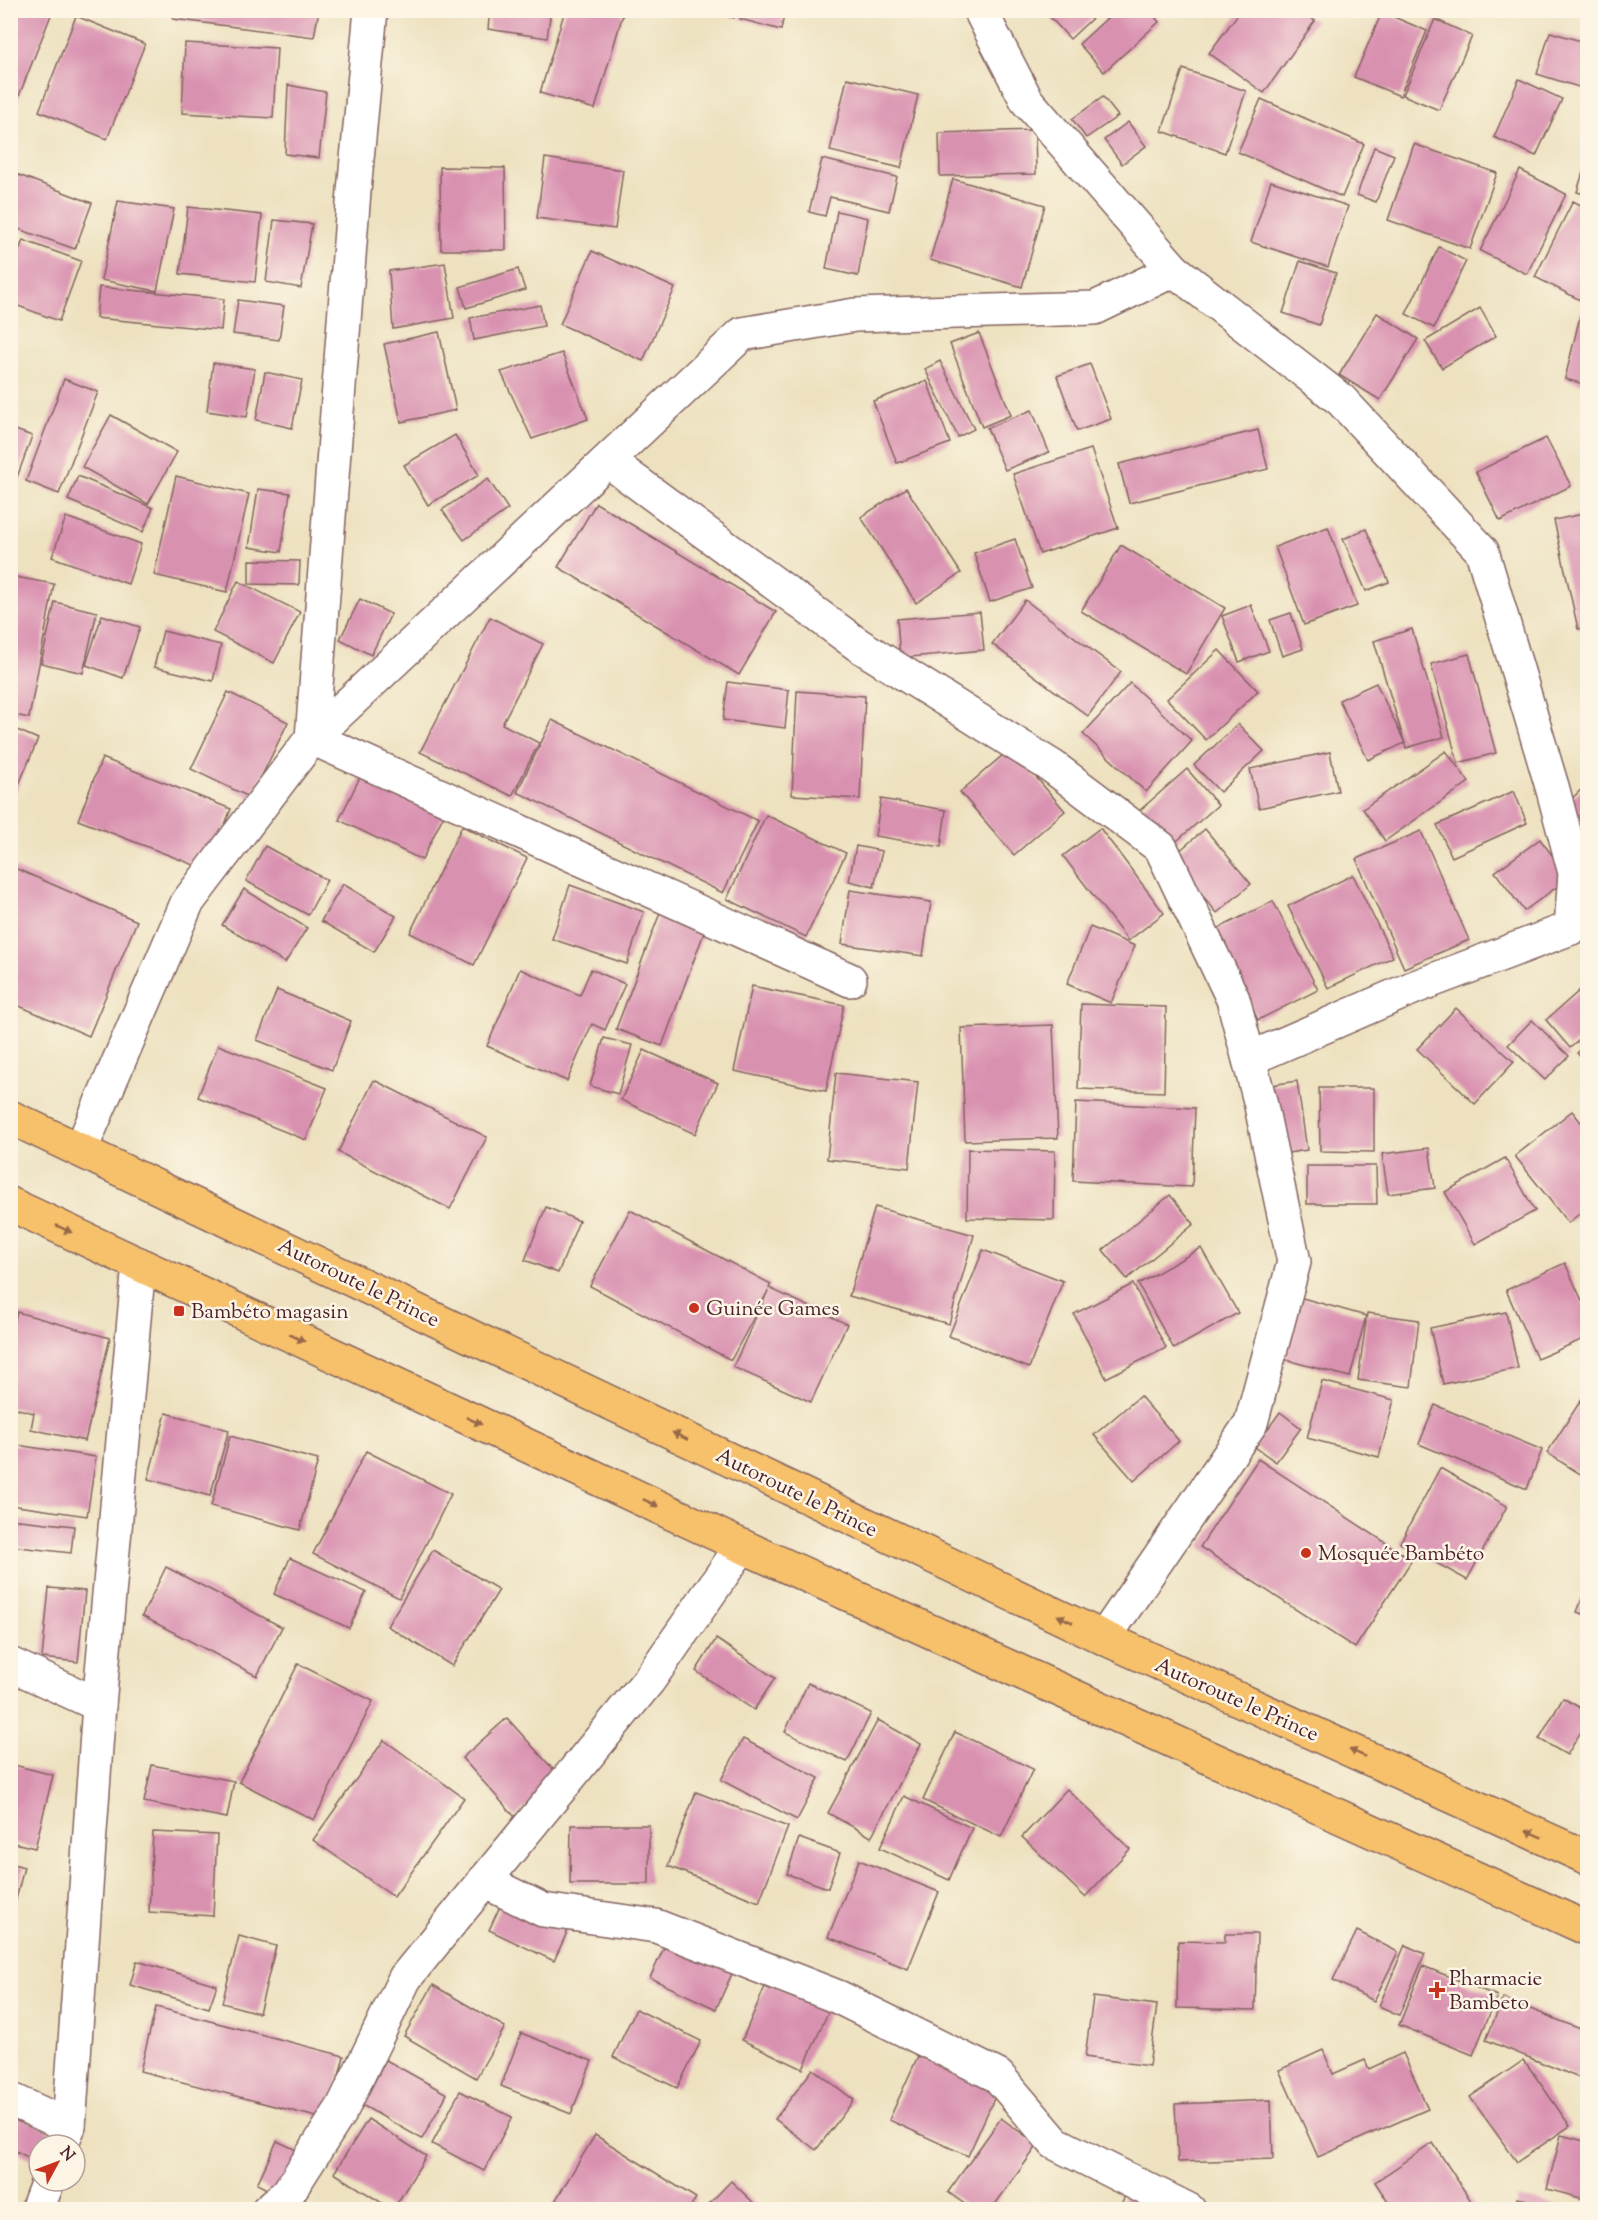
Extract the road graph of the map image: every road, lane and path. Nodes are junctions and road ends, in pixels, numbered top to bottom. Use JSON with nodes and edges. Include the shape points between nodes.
{"nodes":[{"id":1,"x":371,"y":10,"type":"edge"},
{"id":2,"x":980,"y":10,"type":"edge"},
{"id":3,"x":1174,"y":270,"type":"junction"},
{"id":4,"x":608,"y":461,"type":"junction"},
{"id":5,"x":312,"y":738,"type":"junction"},
{"id":6,"x":1579,"y":921,"type":"edge"},
{"id":7,"x":850,"y":980,"type":"dead end"},
{"id":8,"x":1249,"y":1059,"type":"junction"},
{"id":9,"x":10,"y":1117,"type":"edge"},
{"id":10,"x":81,"y":1149,"type":"junction"},
{"id":11,"x":10,"y":1204,"type":"edge"},
{"id":12,"x":139,"y":1264,"type":"junction"},
{"id":13,"x":742,"y":1546,"type":"junction"},
{"id":14,"x":1104,"y":1638,"type":"junction"},
{"id":15,"x":10,"y":1664,"type":"edge"},
{"id":16,"x":99,"y":1705,"type":"junction"},
{"id":17,"x":1587,"y":1858,"type":"edge"},
{"id":18,"x":484,"y":1881,"type":"junction"},
{"id":19,"x":1587,"y":1929,"type":"edge"},
{"id":20,"x":10,"y":2099,"type":"edge"},
{"id":21,"x":61,"y":2133,"type":"edge"},
{"id":22,"x":65,"y":2133,"type":"edge"},
{"id":23,"x":43,"y":2193,"type":"edge"},
{"id":24,"x":37,"y":2210,"type":"edge"},
{"id":25,"x":268,"y":2210,"type":"edge"},
{"id":26,"x":1189,"y":2210,"type":"edge"}],
"edges":[{"from":1,"to":5,"type":"street"},
{"from":2,"to":3,"type":"street","via":[[1027,100]]},
{"from":3,"to":4,"type":"street","via":[[1095,308],[855,315],[742,334]]},
{"from":3,"to":6,"type":"street","via":[[1341,400],[1482,551],[1575,873]]},
{"from":4,"to":5,"type":"street"},
{"from":4,"to":8,"type":"street","via":[[857,644],[1053,767],[1161,848],[1233,999]]},
{"from":5,"to":7,"type":"street"},
{"from":5,"to":10,"type":"street","via":[[187,903]]},
{"from":6,"to":8,"type":"street"},
{"from":8,"to":14,"type":"street","via":[[1294,1262],[1251,1423]]},
{"from":9,"to":10,"type":"main road","name":"Autoroute le Prince"},
{"from":14,"to":10,"type":"main road","name":"Autoroute le Prince","one_way":true},
{"from":11,"to":12,"type":"main road","one_way":true},
{"from":12,"to":13,"type":"main road","one_way":true},
{"from":12,"to":16,"type":"street"},
{"from":13,"to":18,"type":"street","via":[[649,1680]]},
{"from":13,"to":19,"type":"main road"},
{"from":17,"to":14,"type":"main road","name":"Autoroute le Prince","one_way":true},
{"from":15,"to":16,"type":"street"},
{"from":16,"to":22,"type":"street"},
{"from":18,"to":25,"type":"street","via":[[405,1978],[343,2107],[288,2193]]},
{"from":18,"to":26,"type":"street","via":[[543,1910],[656,1926],[838,1997],[998,2076],[1055,2143]]},
{"from":20,"to":21,"type":"street"},
{"from":23,"to":24,"type":"street"}]}
